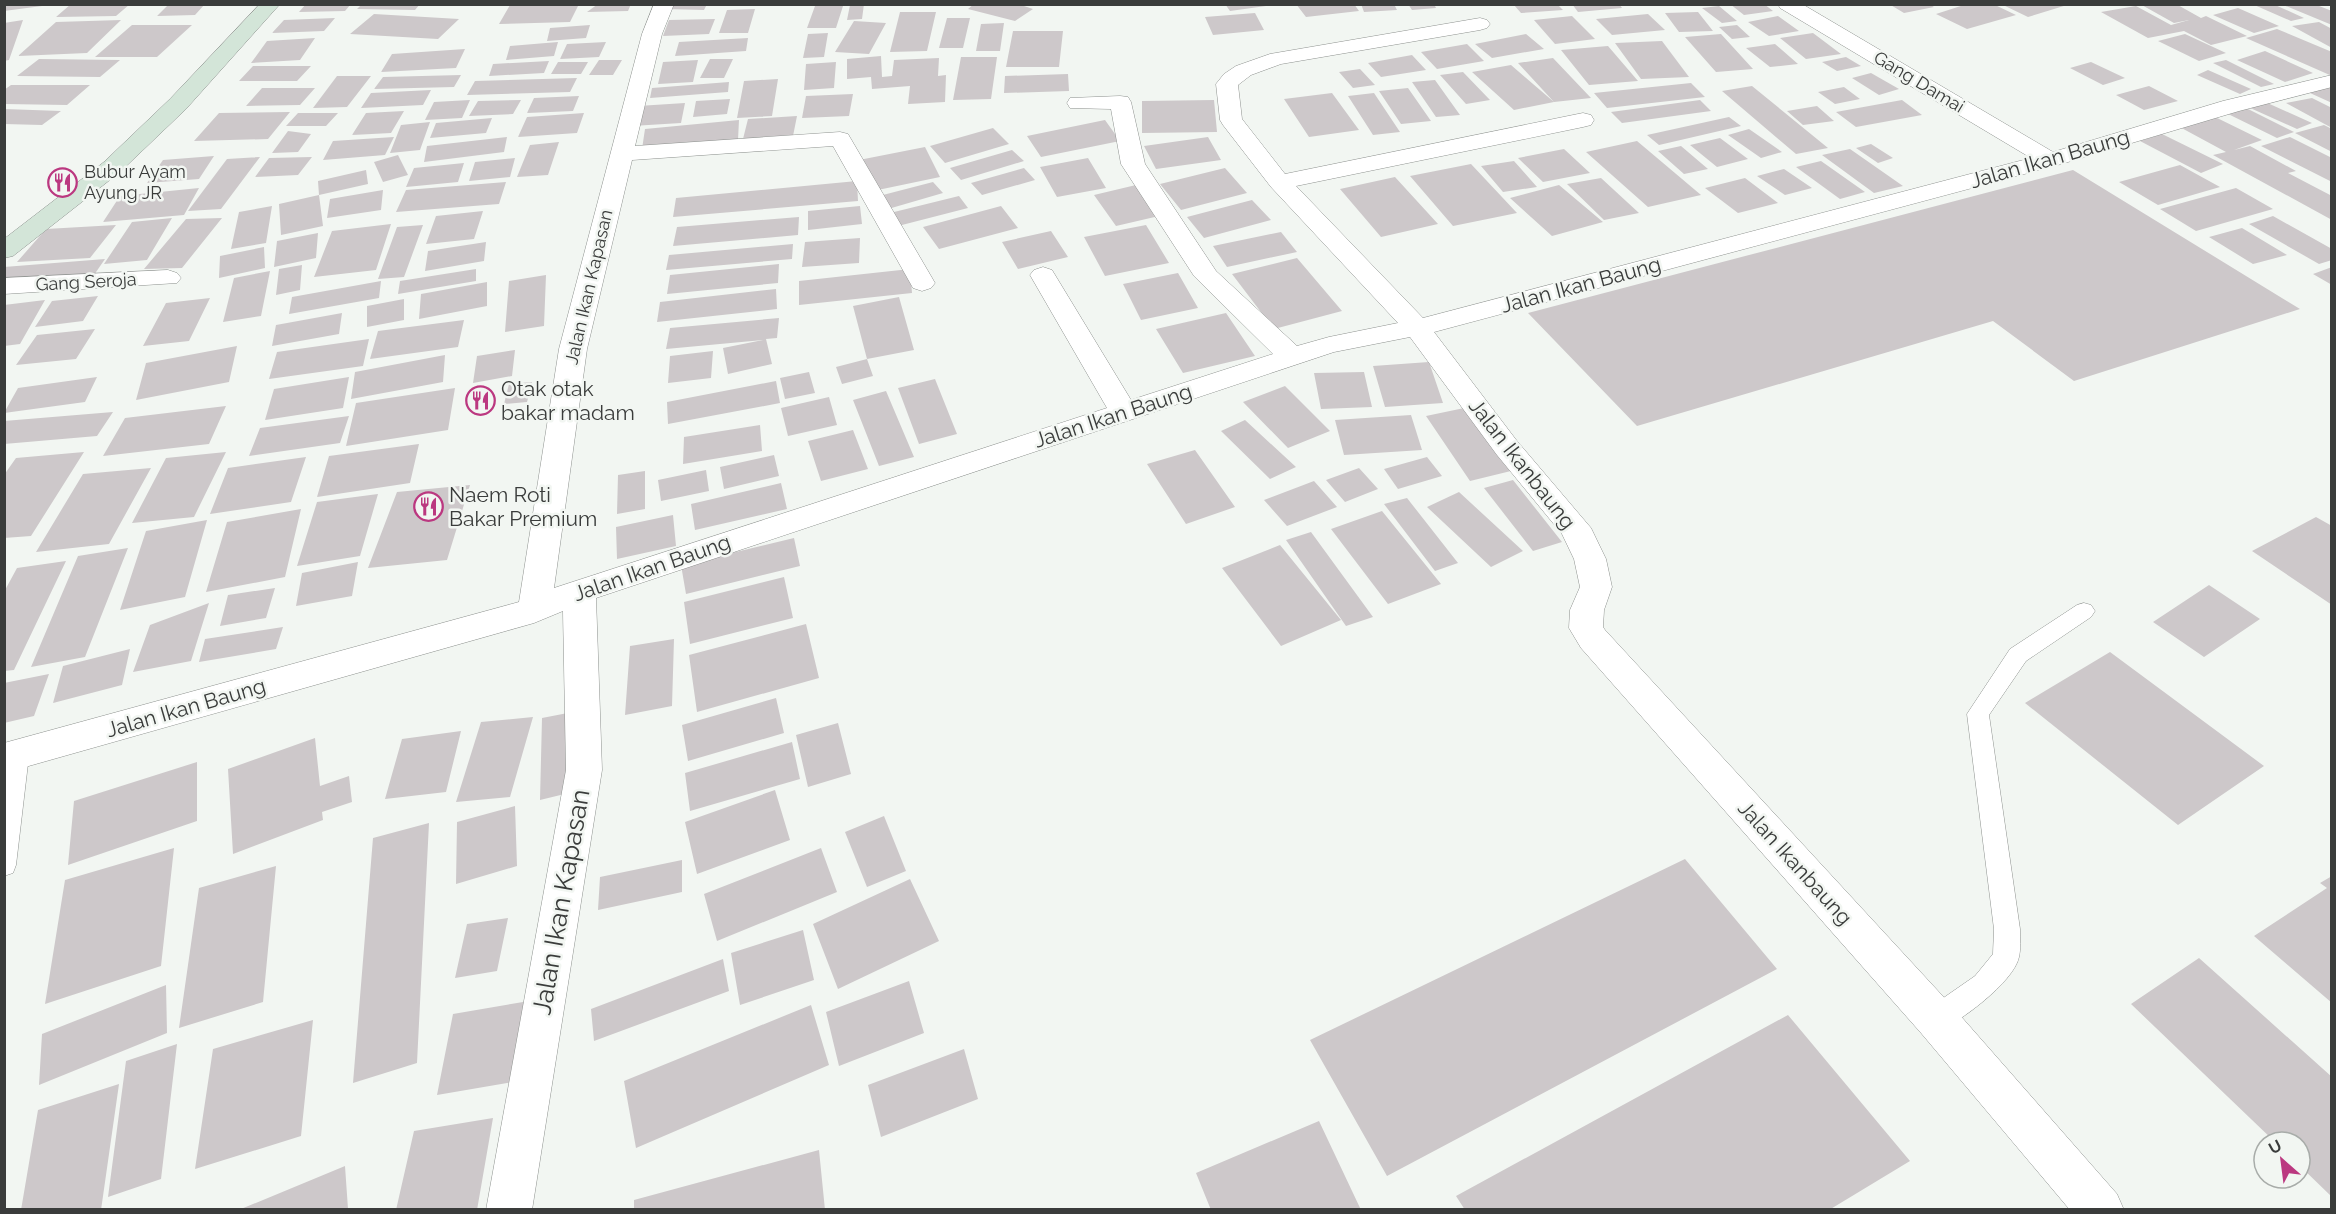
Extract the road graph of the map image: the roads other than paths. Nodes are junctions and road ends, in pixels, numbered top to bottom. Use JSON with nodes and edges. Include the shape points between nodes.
{"nodes":[{"id":1,"x":271,"y":4,"type":"edge"},
{"id":2,"x":664,"y":4,"type":"edge"},
{"id":3,"x":1787,"y":4,"type":"edge"},
{"id":4,"x":1480,"y":24,"type":"dead end"},
{"id":5,"x":2331,"y":81,"type":"edge"},
{"id":6,"x":1078,"y":103,"type":"dead end"},
{"id":7,"x":1583,"y":120,"type":"dead end"},
{"id":8,"x":621,"y":154,"type":"junction"},
{"id":9,"x":2050,"y":160,"type":"junction"},
{"id":10,"x":1279,"y":183,"type":"junction"},
{"id":11,"x":4,"y":251,"type":"edge"},
{"id":12,"x":1043,"y":275,"type":"dead end"},
{"id":13,"x":168,"y":278,"type":"dead end"},
{"id":14,"x":922,"y":283,"type":"dead end"},
{"id":15,"x":4,"y":286,"type":"edge"},
{"id":16,"x":1418,"y":328,"type":"junction"},
{"id":17,"x":1293,"y":358,"type":"junction"},
{"id":18,"x":1124,"y":412,"type":"junction"},
{"id":19,"x":579,"y":591,"type":"junction"},
{"id":20,"x":534,"y":610,"type":"junction"},
{"id":21,"x":2084,"y":611,"type":"dead end"},
{"id":22,"x":11,"y":757,"type":"edge"},
{"id":23,"x":4,"y":865,"type":"edge"},
{"id":24,"x":1936,"y":1019,"type":"junction"},
{"id":25,"x":509,"y":1209,"type":"edge"},
{"id":26,"x":2101,"y":1209,"type":"edge"}],
"edges":[{"from":1,"to":11,"type":"main road","via":[[178,104],[112,167]]},
{"from":2,"to":8,"type":"street","name":"Jalan Ikan Kapasan","via":[[652,34]]},
{"from":3,"to":9,"type":"street","name":"Gang Damai"},
{"from":4,"to":10,"type":"street","name":"Jalan Ikanbaung","via":[[1277,58],[1233,76],[1227,84],[1232,120]]},
{"from":5,"to":9,"type":"street","name":"Jalan Ikan Baung"},
{"from":6,"to":17,"type":"street","via":[[1120,102],[1133,164],[1207,276]]},
{"from":7,"to":10,"type":"street"},
{"from":8,"to":14,"type":"street","via":[[840,139]]},
{"from":8,"to":20,"type":"street","name":"Jalan Ikan Kapasan","via":[[573,349]]},
{"from":9,"to":16,"type":"street","name":"Jalan Ikan Baung"},
{"from":10,"to":16,"type":"street","name":"Jalan Ikanbaung"},
{"from":12,"to":18,"type":"street"},
{"from":13,"to":15,"type":"street","name":"Gang Seroja"},
{"from":16,"to":17,"type":"street","name":"Jalan Ikan Baung","via":[[1329,345]]},
{"from":16,"to":24,"type":"street","name":"Jalan Ikanbaung","via":[[1507,448],[1575,528],[1590,559],[1596,586],[1587,610],[1586,628],[1593,639]]},
{"from":17,"to":18,"type":"street","name":"Jalan Ikan Baung"},
{"from":18,"to":19,"type":"street","name":"Jalan Ikan Baung"},
{"from":19,"to":20,"type":"street","name":"Jalan Ikan Baung"},
{"from":19,"to":25,"type":"street","name":"Jalan Ikan Kapasan","via":[[584,770]]},
{"from":20,"to":22,"type":"street","name":"Jalan Ikan Baung"},
{"from":21,"to":24,"type":"lane","via":[[2018,655],[1978,714],[2007,929],[2006,958],[1984,985]]},
{"from":22,"to":23,"type":"lane"},
{"from":24,"to":26,"type":"street","name":"Jalan Ikanbaung"}]}
